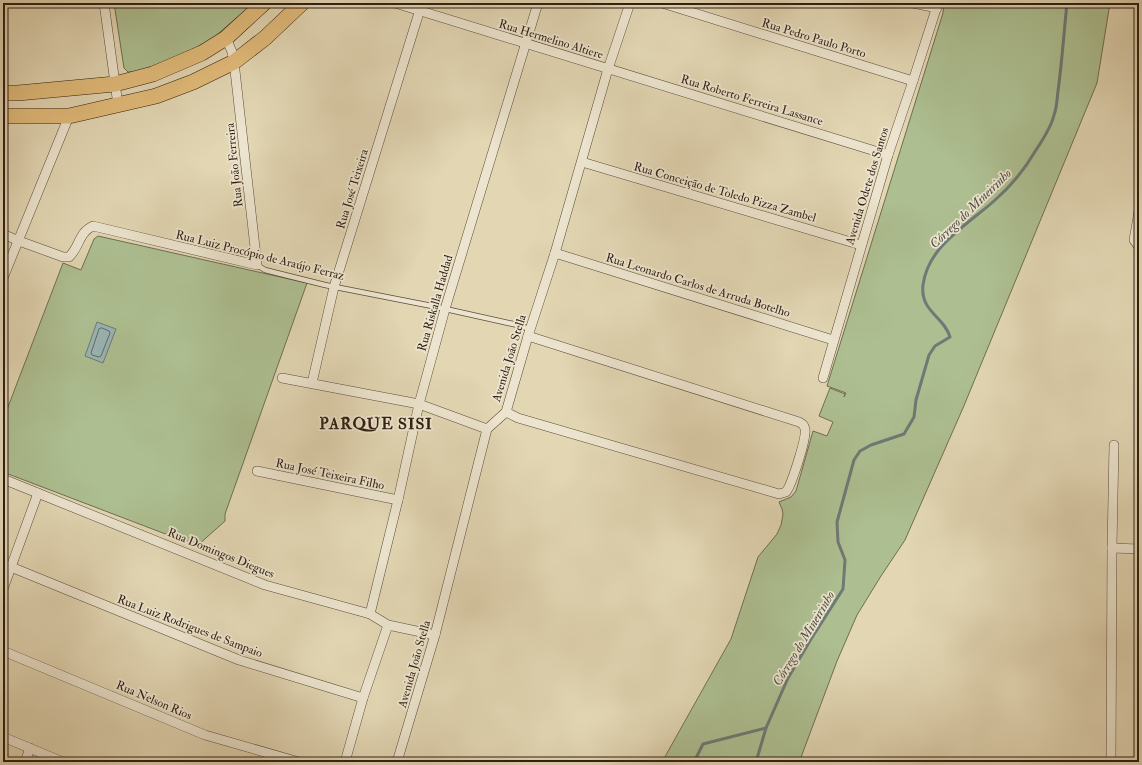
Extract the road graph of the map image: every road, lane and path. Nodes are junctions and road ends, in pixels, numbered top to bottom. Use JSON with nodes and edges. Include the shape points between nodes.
{"nodes":[{"id":1,"x":104,"y":3,"type":"edge"},
{"id":2,"x":264,"y":3,"type":"edge"},
{"id":3,"x":302,"y":3,"type":"edge"},
{"id":4,"x":395,"y":3,"type":"edge"},
{"id":5,"x":538,"y":3,"type":"edge"},
{"id":6,"x":630,"y":3,"type":"edge"},
{"id":7,"x":662,"y":3,"type":"edge"},
{"id":8,"x":913,"y":3,"type":"edge"},
{"id":9,"x":937,"y":6,"type":"edge"},
{"id":10,"x":421,"y":7,"type":"edge"},
{"id":11,"x":226,"y":38,"type":"junction"},
{"id":12,"x":525,"y":43,"type":"junction"},
{"id":13,"x":234,"y":62,"type":"junction"},
{"id":14,"x":608,"y":69,"type":"junction"},
{"id":15,"x":913,"y":81,"type":"junction"},
{"id":16,"x":115,"y":84,"type":"junction"},
{"id":17,"x":4,"y":91,"type":"edge"},
{"id":18,"x":118,"y":105,"type":"junction"},
{"id":19,"x":3,"y":116,"type":"edge"},
{"id":20,"x":69,"y":116,"type":"junction"},
{"id":21,"x":888,"y":155,"type":"junction"},
{"id":22,"x":582,"y":162,"type":"junction"},
{"id":23,"x":1139,"y":211,"type":"edge"},
{"id":24,"x":3,"y":234,"type":"edge"},
{"id":25,"x":19,"y":241,"type":"junction"},
{"id":26,"x":861,"y":245,"type":"junction"},
{"id":27,"x":1139,"y":247,"type":"edge"},
{"id":28,"x":555,"y":254,"type":"junction"},
{"id":29,"x":257,"y":265,"type":"junction"},
{"id":30,"x":3,"y":278,"type":"edge"},
{"id":31,"x":334,"y":287,"type":"junction"},
{"id":32,"x":445,"y":309,"type":"junction"},
{"id":33,"x":529,"y":333,"type":"junction"},
{"id":34,"x":833,"y":340,"type":"junction"},
{"id":35,"x":282,"y":378,"type":"dead end"},
{"id":36,"x":823,"y":378,"type":"dead end"},
{"id":37,"x":312,"y":384,"type":"junction"},
{"id":38,"x":419,"y":404,"type":"junction"},
{"id":39,"x":506,"y":412,"type":"junction"},
{"id":40,"x":487,"y":429,"type":"junction"},
{"id":41,"x":1114,"y":445,"type":"dead end"},
{"id":42,"x":257,"y":471,"type":"dead end"},
{"id":43,"x":3,"y":479,"type":"edge"},
{"id":44,"x":38,"y":493,"type":"junction"},
{"id":45,"x":398,"y":500,"type":"junction"},
{"id":46,"x":1112,"y":548,"type":"junction"},
{"id":47,"x":1139,"y":549,"type":"edge"},
{"id":48,"x":11,"y":568,"type":"junction"},
{"id":49,"x":3,"y":589,"type":"edge"},
{"id":50,"x":370,"y":614,"type":"junction"},
{"id":51,"x":388,"y":625,"type":"junction"},
{"id":52,"x":435,"y":635,"type":"junction"},
{"id":53,"x":3,"y":651,"type":"edge"},
{"id":54,"x":362,"y":698,"type":"junction"},
{"id":55,"x":3,"y":737,"type":"edge"},
{"id":56,"x":30,"y":748,"type":"junction"},
{"id":57,"x":25,"y":762,"type":"edge"},
{"id":58,"x":63,"y":762,"type":"edge"},
{"id":59,"x":299,"y":762,"type":"edge"},
{"id":60,"x":345,"y":762,"type":"edge"},
{"id":61,"x":397,"y":762,"type":"edge"},
{"id":62,"x":1111,"y":762,"type":"edge"}],
"edges":[{"from":1,"to":16,"type":"street"},
{"from":2,"to":11,"type":"main road"},
{"from":3,"to":13,"type":"main road","via":[[265,38]]},
{"from":4,"to":10,"type":"street","name":"Rua Hermelino Altiere"},
{"from":5,"to":12,"type":"street","name":"Rua Riskalla Haddad"},
{"from":6,"to":14,"type":"street","name":"Avenida João Stella"},
{"from":7,"to":15,"type":"street","name":"Rua Pedro Paulo Porto"},
{"from":8,"to":9,"type":"street"},
{"from":9,"to":15,"type":"street","name":"Avenida Odete dos Santos"},
{"from":10,"to":12,"type":"street","name":"Rua Hermelino Altiere"},
{"from":10,"to":31,"type":"street","name":"Rua José Teixeira"},
{"from":11,"to":13,"type":"street","name":"Rua João Ferreira"},
{"from":11,"to":16,"type":"main road","via":[[183,62],[153,74]]},
{"from":12,"to":14,"type":"street","name":"Rua Hermelino Altiere"},
{"from":12,"to":32,"type":"street","name":"Rua Riskalla Haddad"},
{"from":13,"to":18,"type":"main road","via":[[156,96]]},
{"from":13,"to":29,"type":"street","name":"Rua João Ferreira"},
{"from":14,"to":21,"type":"street","name":"Rua Roberto Ferreira Lassance"},
{"from":14,"to":22,"type":"street","name":"Avenida João Stella"},
{"from":15,"to":21,"type":"street","name":"Avenida Odete dos Santos"},
{"from":16,"to":17,"type":"main road"},
{"from":16,"to":18,"type":"street"},
{"from":18,"to":20,"type":"main road"},
{"from":19,"to":20,"type":"main road"},
{"from":20,"to":25,"type":"street"},
{"from":21,"to":26,"type":"street","name":"Avenida Odete dos Santos"},
{"from":22,"to":26,"type":"street","name":"Rua Conceição de Toledo Pizza Zambel"},
{"from":22,"to":28,"type":"street","name":"Avenida João Stella"},
{"from":23,"to":27,"type":"street","via":[[1134,240]]},
{"from":24,"to":25,"type":"street","name":"Rua Luiz Procópio de Araújo Ferraz"},
{"from":25,"to":29,"type":"street","name":"Rua Luiz Procópio de Araújo Ferraz","via":[[69,257],[86,229],[93,226]]},
{"from":25,"to":30,"type":"street"},
{"from":26,"to":34,"type":"street","name":"Avenida Odete dos Santos"},
{"from":28,"to":33,"type":"street","name":"Avenida João Stella"},
{"from":28,"to":34,"type":"street","name":"Rua Leonardo Carlos de Arruda Botelho"},
{"from":29,"to":31,"type":"lane","name":"Rua Luiz Procópio de Araújo Ferraz","via":[[265,270]]},
{"from":31,"to":32,"type":"lane","name":"Rua Luiz Procópio de Araújo Ferraz"},
{"from":31,"to":37,"type":"street","name":"Rua José Teixeira"},
{"from":32,"to":33,"type":"lane","name":"Rua Luiz Procópio de Araújo Ferraz","via":[[522,326]]},
{"from":32,"to":38,"type":"street","name":"Rua Riskalla Haddad"},
{"from":33,"to":39,"type":"street","name":"Avenida João Stella"},
{"from":33,"to":39,"type":"street","via":[[800,422],[805,428],[805,439],[789,487],[786,492],[779,494],[518,418]]},
{"from":34,"to":36,"type":"street","name":"Avenida Odete dos Santos"},
{"from":35,"to":37,"type":"street"},
{"from":37,"to":38,"type":"street"},
{"from":38,"to":40,"type":"street"},
{"from":38,"to":45,"type":"street","name":"Rua Riskalla Haddad"},
{"from":39,"to":40,"type":"street","name":"Avenida João Stella"},
{"from":40,"to":52,"type":"street","name":"Avenida João Stella"},
{"from":41,"to":46,"type":"street"},
{"from":42,"to":45,"type":"street","name":"Rua José Teixeira Filho"},
{"from":43,"to":44,"type":"street","name":"Rua Domingos Diegues"},
{"from":44,"to":48,"type":"street"},
{"from":44,"to":50,"type":"street","name":"Rua Domingos Diegues","via":[[265,585]]},
{"from":45,"to":50,"type":"street","name":"Rua Riskalla Haddad"},
{"from":46,"to":47,"type":"street"},
{"from":46,"to":62,"type":"street"},
{"from":48,"to":49,"type":"street"},
{"from":48,"to":54,"type":"street","name":"Rua Luiz Rodrigues de Sampaio","via":[[239,660]]},
{"from":50,"to":51,"type":"street","name":"Rua Domingos Diegues"},
{"from":51,"to":52,"type":"street","name":"Rua Domingos Diegues"},
{"from":51,"to":54,"type":"street"},
{"from":52,"to":61,"type":"street","name":"Avenida João Stella"},
{"from":53,"to":59,"type":"street","name":"Rua Nelson Rios","via":[[206,735]]},
{"from":54,"to":60,"type":"street"},
{"from":55,"to":56,"type":"street"},
{"from":56,"to":57,"type":"street"},
{"from":56,"to":58,"type":"street"}]}
